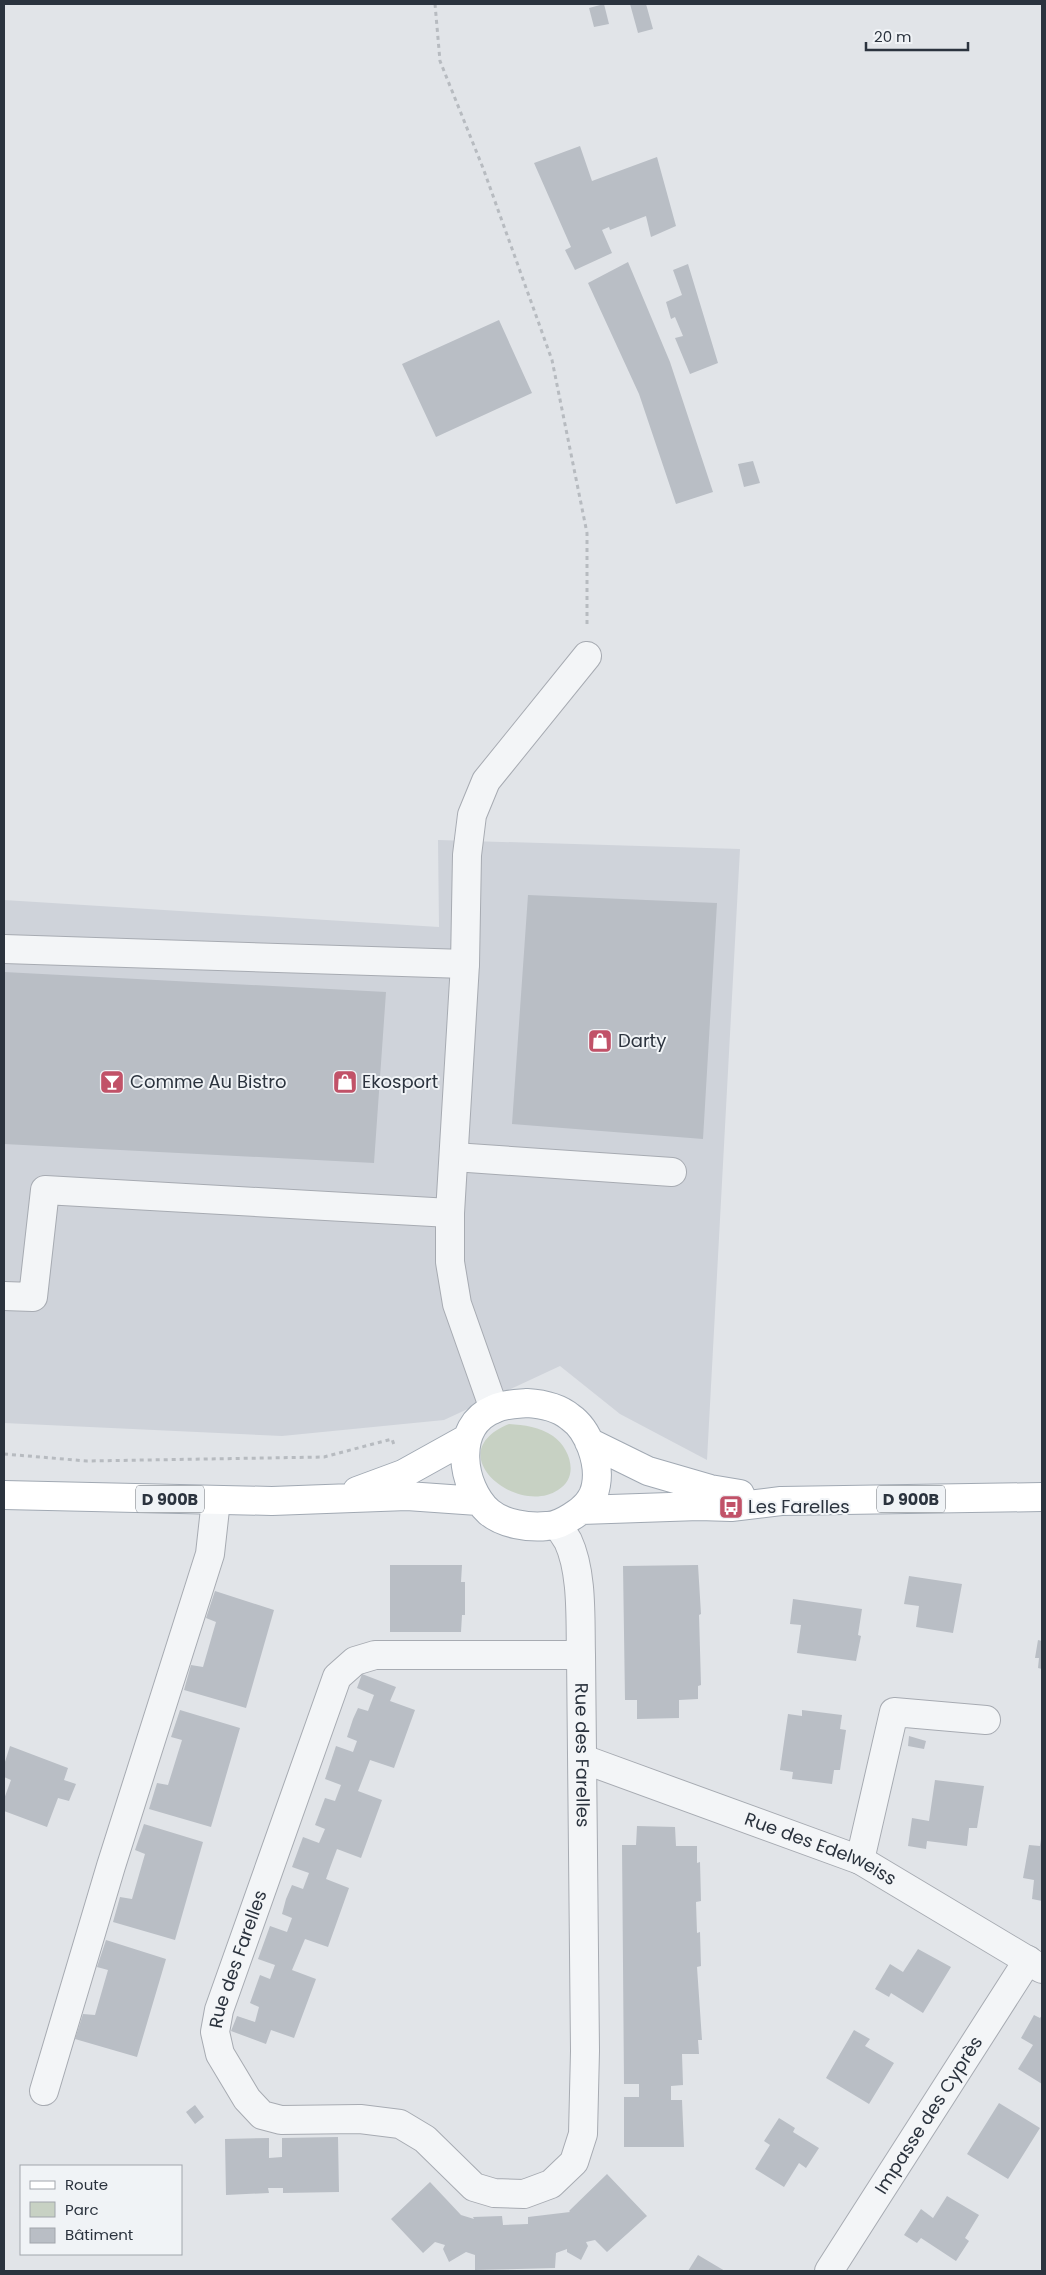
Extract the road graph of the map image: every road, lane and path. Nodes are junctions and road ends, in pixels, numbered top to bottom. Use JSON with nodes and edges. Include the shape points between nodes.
{"nodes":[{"id":1,"x":435,"y":4,"type":"edge"},
{"id":2,"x":587,"y":656,"type":"joint"},
{"id":3,"x":4,"y":949,"type":"edge"},
{"id":4,"x":464,"y":964,"type":"junction"},
{"id":5,"x":454,"y":1157,"type":"junction"},
{"id":6,"x":672,"y":1172,"type":"dead end"},
{"id":7,"x":450,"y":1213,"type":"junction"},
{"id":8,"x":4,"y":1296,"type":"edge"},
{"id":9,"x":494,"y":1408,"type":"junction"},
{"id":10,"x":392,"y":1439,"type":"dead end"},
{"id":11,"x":466,"y":1440,"type":"junction"},
{"id":12,"x":589,"y":1442,"type":"junction"},
{"id":13,"x":4,"y":1454,"type":"edge"},
{"id":14,"x":4,"y":1495,"type":"edge"},
{"id":15,"x":1042,"y":1497,"type":"edge"},
{"id":16,"x":337,"y":1498,"type":"junction"},
{"id":17,"x":216,"y":1500,"type":"junction"},
{"id":18,"x":478,"y":1501,"type":"junction"},
{"id":19,"x":781,"y":1501,"type":"junction"},
{"id":20,"x":581,"y":1510,"type":"junction"},
{"id":21,"x":557,"y":1525,"type":"junction"},
{"id":22,"x":582,"y":1655,"type":"junction"},
{"id":23,"x":986,"y":1720,"type":"dead end"},
{"id":24,"x":583,"y":1759,"type":"junction"},
{"id":25,"x":860,"y":1860,"type":"junction"},
{"id":26,"x":1035,"y":1964,"type":"edge"},
{"id":27,"x":44,"y":2091,"type":"dead end"},
{"id":28,"x":829,"y":2271,"type":"edge"}],
"edges":[{"from":1,"to":2,"type":"path","via":[[440,61],[483,168],[552,360],[587,532]]},
{"from":2,"to":4,"type":"street","via":[[486,781],[472,815],[467,855]]},
{"from":3,"to":4,"type":"street"},
{"from":4,"to":5,"type":"street"},
{"from":5,"to":6,"type":"street"},
{"from":5,"to":7,"type":"street"},
{"from":7,"to":8,"type":"street","via":[[45,1190],[33,1297]]},
{"from":7,"to":9,"type":"street","via":[[450,1262],[457,1304]]},
{"from":9,"to":11,"type":"main road","via":[[474,1424]]},
{"from":9,"to":12,"type":"main road","via":[[542,1404],[571,1417]]},
{"from":10,"to":13,"type":"path","via":[[324,1457],[87,1461]]},
{"from":11,"to":16,"type":"main road","number":"D 900B","via":[[403,1474]]},
{"from":11,"to":18,"type":"main road","via":[[464,1459],[469,1482]]},
{"from":12,"to":19,"type":"main road","number":"D 900B","via":[[648,1471],[710,1489]]},
{"from":12,"to":20,"type":"main road","via":[[597,1473],[596,1487]]},
{"from":14,"to":17,"type":"main road","number":"D 900B"},
{"from":15,"to":19,"type":"main road","number":"D 900B"},
{"from":16,"to":17,"type":"main road","number":"D 900B"},
{"from":16,"to":18,"type":"main road","number":"D 900B","via":[[407,1496]]},
{"from":17,"to":27,"type":"street","via":[[210,1554]]},
{"from":18,"to":21,"type":"main road","via":[[490,1514],[510,1522],[529,1526]]},
{"from":19,"to":20,"type":"main road","number":"D 900B","via":[[731,1507]]},
{"from":20,"to":21,"type":"main road"},
{"from":21,"to":22,"type":"street","via":[[568,1542],[574,1562]]},
{"from":22,"to":24,"type":"street","name":"Rue des Farelles"},
{"from":22,"to":24,"type":"street","name":"Rue des Farelles","via":[[375,1655],[356,1660],[337,1677],[219,2010],[215,2032],[220,2054],[262,2115],[281,2120],[360,2119],[400,2124],[425,2139],[474,2187],[494,2192],[524,2194],[551,2184],[574,2162],[582,2134],[585,2052]]},
{"from":23,"to":25,"type":"street","via":[[894,1712]]},
{"from":24,"to":25,"type":"street","name":"Rue des Edelweiss"},
{"from":25,"to":26,"type":"street","name":"Rue des Edelweiss"},
{"from":26,"to":28,"type":"street","name":"Impasse des Cyprès"}]}
